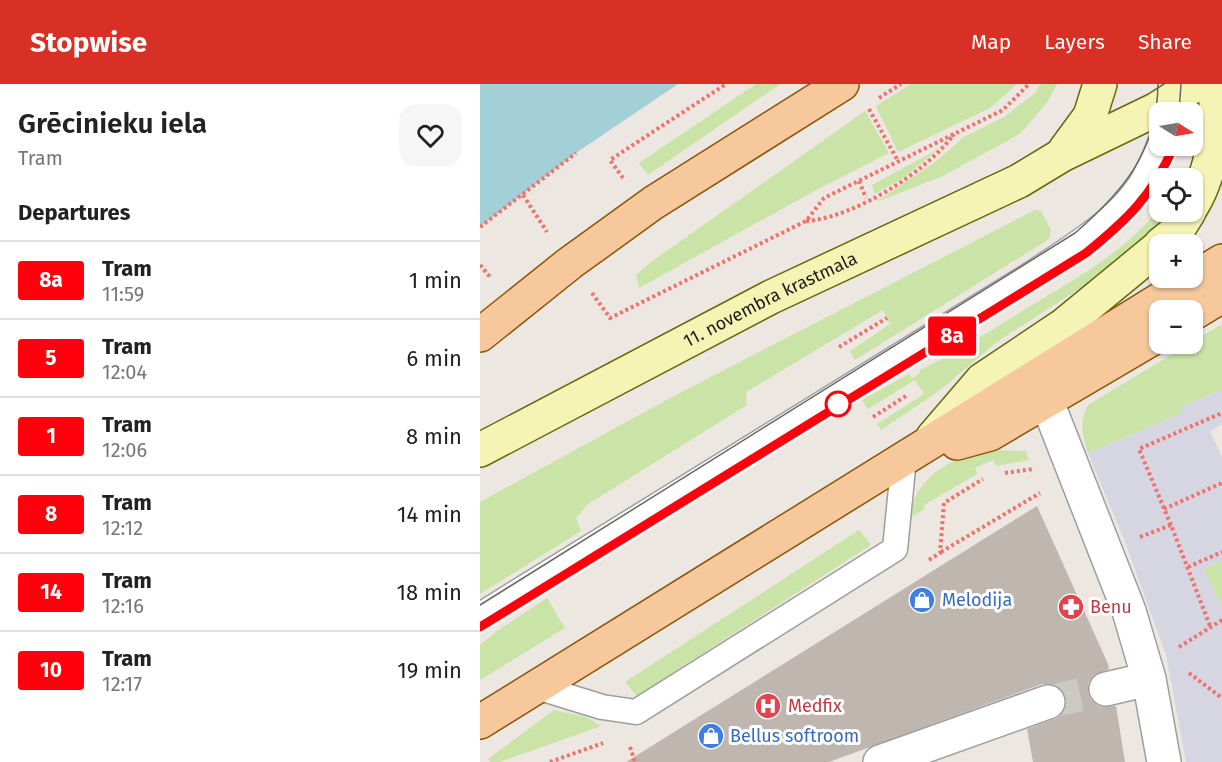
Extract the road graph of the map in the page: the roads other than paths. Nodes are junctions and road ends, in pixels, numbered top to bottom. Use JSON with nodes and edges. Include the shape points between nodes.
{"nodes":[{"id":1,"x":842,"y":84,"type":"edge"},
{"id":2,"x":1100,"y":84,"type":"edge"},
{"id":3,"x":1196,"y":84,"type":"edge"},
{"id":4,"x":1213,"y":84,"type":"edge"},
{"id":5,"x":1168,"y":99,"type":"edge"},
{"id":6,"x":1062,"y":154,"type":"junction"},
{"id":7,"x":1155,"y":156,"type":"edge"},
{"id":8,"x":1203,"y":188,"type":"edge"},
{"id":9,"x":1183,"y":222,"type":"edge"},
{"id":10,"x":1173,"y":234,"type":"edge"},
{"id":11,"x":1149,"y":254,"type":"edge"},
{"id":12,"x":1222,"y":261,"type":"edge"},
{"id":13,"x":1222,"y":296,"type":"edge"},
{"id":14,"x":1203,"y":307,"type":"edge"},
{"id":15,"x":480,"y":335,"type":"edge"},
{"id":16,"x":1149,"y":341,"type":"edge"},
{"id":17,"x":1047,"y":402,"type":"junction"},
{"id":18,"x":480,"y":450,"type":"edge"},
{"id":19,"x":913,"y":454,"type":"junction"},
{"id":20,"x":480,"y":615,"type":"edge"},
{"id":21,"x":1149,"y":679,"type":"junction"},
{"id":22,"x":537,"y":687,"type":"junction"},
{"id":23,"x":1106,"y":689,"type":"tunnel mouth"},
{"id":24,"x":1048,"y":702,"type":"tunnel mouth"},
{"id":25,"x":480,"y":722,"type":"edge"},
{"id":26,"x":880,"y":762,"type":"edge"},
{"id":27,"x":1164,"y":762,"type":"edge"}],
"edges":[{"from":1,"to":15,"type":"main road","via":[[653,203],[562,252]]},
{"from":2,"to":6,"type":"main road","name":"11. novembra krastmala","via":[[1090,116]]},
{"from":3,"to":5,"type":"main road","name":"11. novembra krastmala"},
{"from":4,"to":8,"type":"main road","via":[[1216,140]]},
{"from":5,"to":6,"type":"main road","name":"11. novembra krastmala"},
{"from":6,"to":18,"type":"main road","name":"11. novembra krastmala","via":[[1018,180],[730,318]]},
{"from":7,"to":20,"type":"lane","via":[[1144,179],[1115,213],[1085,238]]},
{"from":9,"to":10,"type":"main road"},
{"from":11,"to":19,"type":"main road","via":[[1064,325],[982,380]]},
{"from":12,"to":19,"type":"main road"},
{"from":13,"to":14,"type":"main road"},
{"from":16,"to":17,"type":"main road"},
{"from":17,"to":19,"type":"main road","via":[[990,434]]},
{"from":17,"to":21,"type":"street","via":[[1129,611]]},
{"from":19,"to":22,"type":"main road"},
{"from":19,"to":22,"type":"lane","via":[[895,549],[636,712],[602,707]]},
{"from":21,"to":23,"type":"street"},
{"from":21,"to":27,"type":"street"},
{"from":22,"to":25,"type":"main road"},
{"from":24,"to":26,"type":"street"}]}
